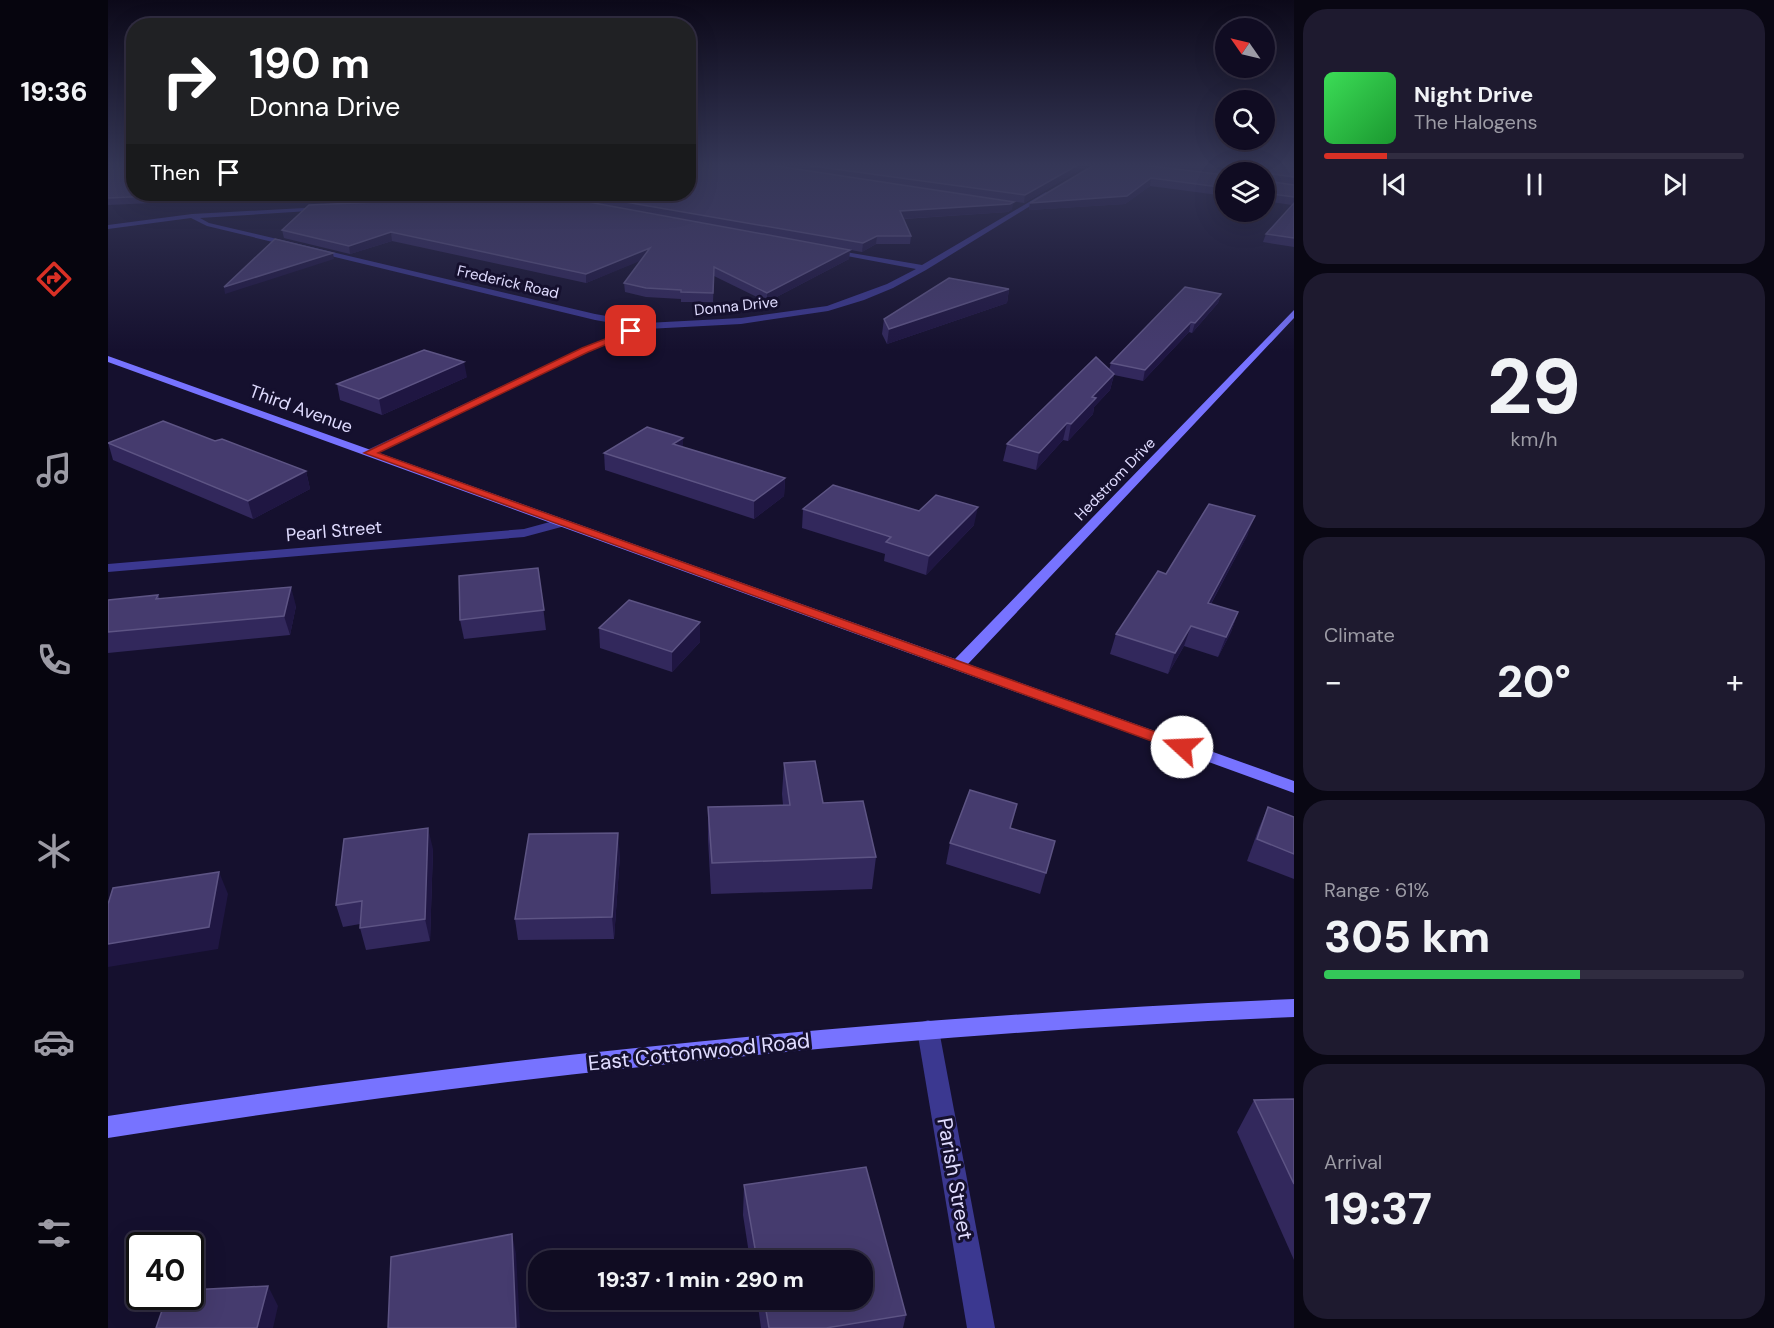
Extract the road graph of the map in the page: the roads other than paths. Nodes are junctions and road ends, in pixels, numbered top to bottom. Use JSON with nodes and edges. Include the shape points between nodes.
{"nodes":[{"id":1,"x":219,"y":227,"type":"edge"},
{"id":2,"x":990,"y":227,"type":"edge"},
{"id":3,"x":827,"y":250,"type":"edge"},
{"id":4,"x":923,"y":268,"type":"junction"},
{"id":5,"x":1294,"y":313,"type":"edge"},
{"id":6,"x":646,"y":326,"type":"junction"},
{"id":7,"x":108,"y":359,"type":"edge"},
{"id":8,"x":369,"y":453,"type":"junction"},
{"id":9,"x":561,"y":523,"type":"junction"},
{"id":10,"x":108,"y":568,"type":"edge"},
{"id":11,"x":957,"y":666,"type":"junction"},
{"id":12,"x":1294,"y":787,"type":"edge"},
{"id":13,"x":1294,"y":1008,"type":"edge"},
{"id":14,"x":928,"y":1030,"type":"junction"},
{"id":15,"x":108,"y":1127,"type":"edge"},
{"id":16,"x":981,"y":1328,"type":"edge"}],
"edges":[{"from":1,"to":6,"type":"street","name":"Frederick Road"},
{"from":2,"to":4,"type":"street","name":"Donna Drive"},
{"from":3,"to":4,"type":"street"},
{"from":4,"to":6,"type":"street","name":"Donna Drive","via":[[890,286],[828,308],[741,321]]},
{"from":5,"to":11,"type":"street","name":"Hedstrom Drive"},
{"from":6,"to":8,"type":"street","name":"Donna Drive","via":[[585,350]]},
{"from":7,"to":8,"type":"street","name":"Third Avenue"},
{"from":8,"to":9,"type":"street","name":"Third Avenue"},
{"from":9,"to":10,"type":"street","name":"Pearl Street","via":[[524,533]]},
{"from":9,"to":11,"type":"street","name":"Third Avenue"},
{"from":11,"to":12,"type":"street","name":"Third Avenue"},
{"from":13,"to":14,"type":"street","name":"East Cottonwood Road"},
{"from":14,"to":15,"type":"street","name":"East Cottonwood Road","via":[[566,1066]]},
{"from":14,"to":16,"type":"street","name":"Parish Street"}]}
